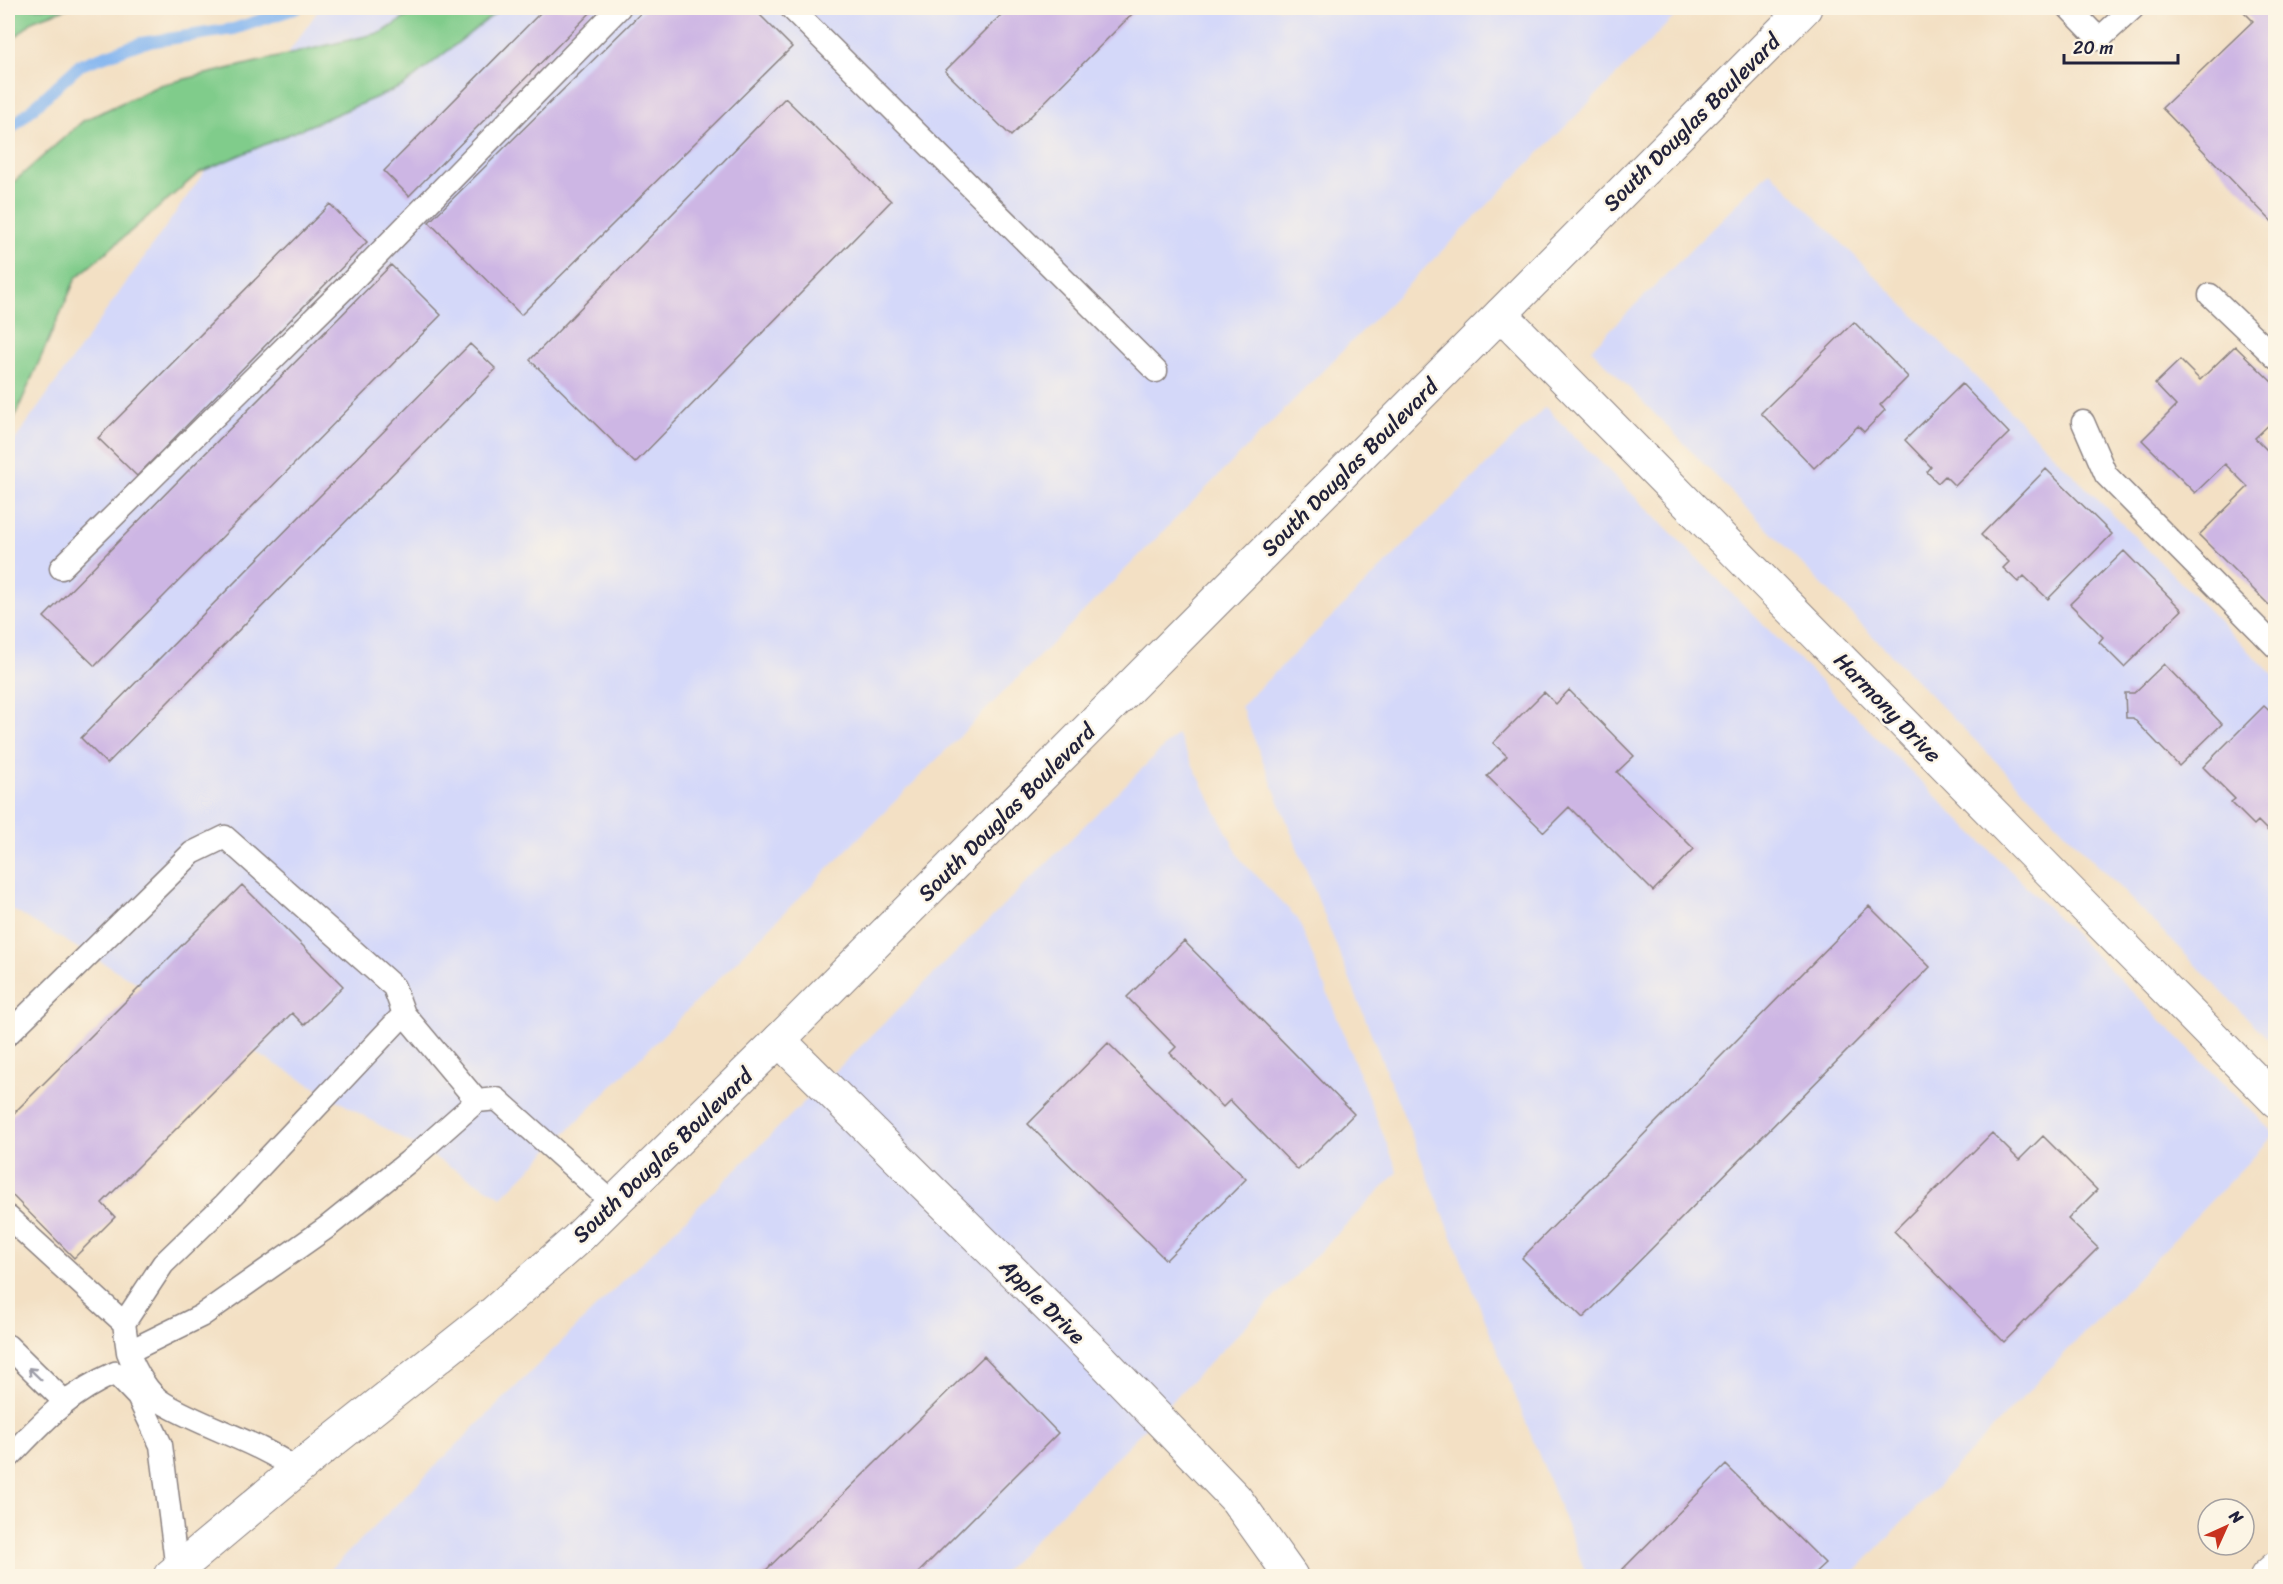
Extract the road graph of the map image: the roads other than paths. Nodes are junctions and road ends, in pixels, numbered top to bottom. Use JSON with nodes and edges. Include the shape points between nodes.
{"nodes":[{"id":1,"x":619,"y":8,"type":"edge"},
{"id":2,"x":791,"y":8,"type":"edge"},
{"id":3,"x":1805,"y":8,"type":"edge"},
{"id":4,"x":2069,"y":8,"type":"edge"},
{"id":5,"x":2133,"y":8,"type":"edge"},
{"id":6,"x":2211,"y":295,"type":"dead end"},
{"id":7,"x":1501,"y":314,"type":"junction"},
{"id":8,"x":2276,"y":358,"type":"edge"},
{"id":9,"x":1156,"y":371,"type":"dead end"},
{"id":10,"x":2083,"y":422,"type":"dead end"},
{"id":11,"x":60,"y":568,"type":"dead end"},
{"id":12,"x":2276,"y":647,"type":"edge"},
{"id":13,"x":404,"y":1014,"type":"junction"},
{"id":14,"x":8,"y":1034,"type":"edge"},
{"id":15,"x":778,"y":1041,"type":"junction"},
{"id":16,"x":477,"y":1101,"type":"junction"},
{"id":17,"x":2276,"y":1101,"type":"edge"},
{"id":18,"x":613,"y":1203,"type":"junction"},
{"id":19,"x":8,"y":1217,"type":"edge"},
{"id":20,"x":124,"y":1323,"type":"junction"},
{"id":21,"x":8,"y":1346,"type":"edge"},
{"id":22,"x":128,"y":1352,"type":"junction"},
{"id":23,"x":138,"y":1397,"type":"junction"},
{"id":24,"x":64,"y":1401,"type":"junction"},
{"id":25,"x":163,"y":1404,"type":"junction"},
{"id":26,"x":8,"y":1458,"type":"edge"},
{"id":27,"x":297,"y":1470,"type":"junction"},
{"id":28,"x":2276,"y":1568,"type":"edge"},
{"id":29,"x":174,"y":1573,"type":"edge"},
{"id":30,"x":1291,"y":1576,"type":"edge"},
{"id":31,"x":2267,"y":1576,"type":"edge"}],
"edges":[{"from":1,"to":11,"type":"lane","via":[[351,282]]},
{"from":2,"to":9,"type":"lane"},
{"from":3,"to":7,"type":"main road","name":"South Douglas Boulevard"},
{"from":4,"to":5,"type":"lane","via":[[2099,39]]},
{"from":6,"to":8,"type":"lane"},
{"from":7,"to":15,"type":"main road","name":"South Douglas Boulevard"},
{"from":7,"to":17,"type":"main road","name":"Harmony Drive"},
{"from":10,"to":12,"type":"lane","via":[[2106,475]]},
{"from":13,"to":14,"type":"lane","via":[[394,987],[225,837],[192,853]]},
{"from":13,"to":16,"type":"lane"},
{"from":13,"to":20,"type":"lane","via":[[163,1264]]},
{"from":15,"to":18,"type":"main road","name":"South Douglas Boulevard"},
{"from":15,"to":30,"type":"main road","name":"Apple Drive","via":[[1101,1359],[1236,1499]]},
{"from":16,"to":18,"type":"lane","via":[[497,1099]]},
{"from":16,"to":22,"type":"lane","via":[[326,1228],[201,1316]]},
{"from":18,"to":27,"type":"main road","name":"South Douglas Boulevard","via":[[491,1315]]},
{"from":19,"to":20,"type":"lane"},
{"from":20,"to":22,"type":"lane"},
{"from":24,"to":21,"type":"lane","one_way":true},
{"from":22,"to":25,"type":"lane","via":[[135,1370]]},
{"from":23,"to":24,"type":"lane","via":[[115,1373]]},
{"from":23,"to":25,"type":"lane"},
{"from":23,"to":29,"type":"lane","via":[[161,1445]]},
{"from":24,"to":26,"type":"lane"},
{"from":25,"to":27,"type":"lane","via":[[274,1453]]},
{"from":27,"to":29,"type":"main road","name":"South Douglas Boulevard"},
{"from":28,"to":31,"type":"main road"}]}
